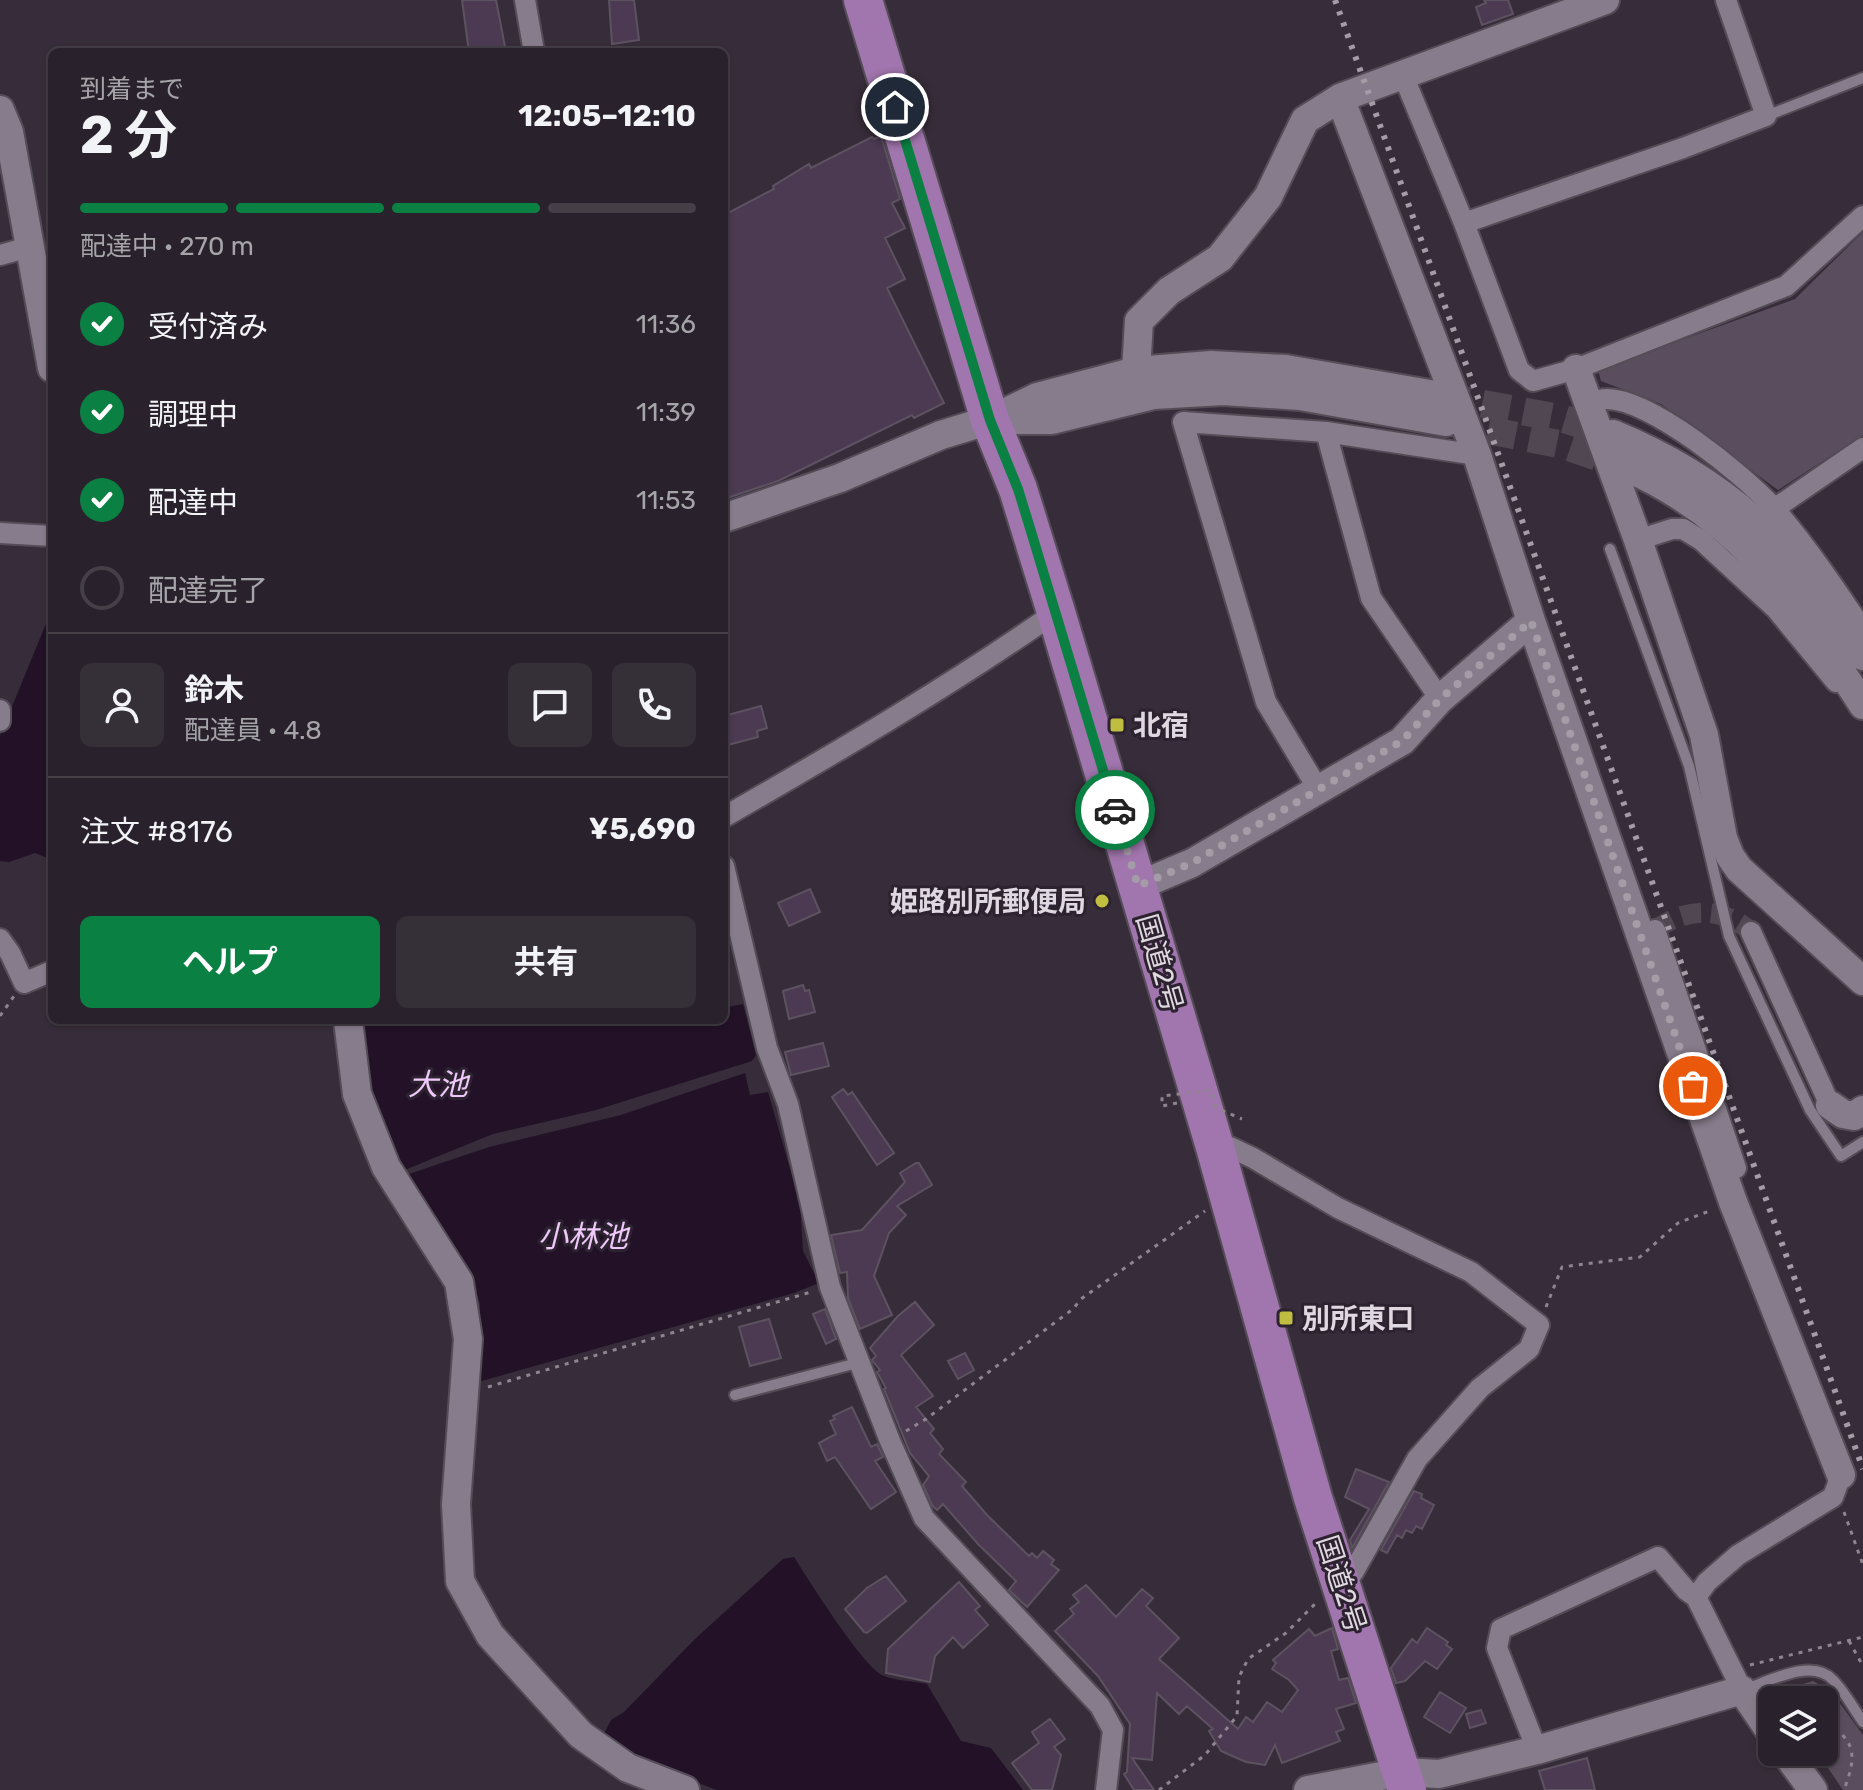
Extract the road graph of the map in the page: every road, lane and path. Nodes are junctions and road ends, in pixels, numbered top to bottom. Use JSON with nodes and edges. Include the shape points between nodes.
{"nodes":[{"id":1,"x":525,"y":0,"type":"edge"},
{"id":2,"x":863,"y":0,"type":"edge"},
{"id":3,"x":1605,"y":0,"type":"edge"},
{"id":4,"x":1726,"y":0,"type":"edge"},
{"id":5,"x":533,"y":48,"type":"edge"},
{"id":6,"x":1403,"y":75,"type":"junction"},
{"id":7,"x":1863,"y":78,"type":"edge"},
{"id":8,"x":1340,"y":98,"type":"junction"},
{"id":9,"x":0,"y":110,"type":"edge"},
{"id":10,"x":1766,"y":116,"type":"junction"},
{"id":11,"x":1863,"y":216,"type":"edge"},
{"id":12,"x":1464,"y":223,"type":"junction"},
{"id":13,"x":29,"y":247,"type":"junction"},
{"id":14,"x":0,"y":255,"type":"edge"},
{"id":15,"x":48,"y":347,"type":"edge"},
{"id":16,"x":1576,"y":369,"type":"junction"},
{"id":17,"x":1136,"y":371,"type":"junction"},
{"id":18,"x":1589,"y":404,"type":"junction"},
{"id":19,"x":990,"y":420,"type":"junction"},
{"id":20,"x":1326,"y":432,"type":"junction"},
{"id":21,"x":1613,"y":434,"type":"tunnel mouth"},
{"id":22,"x":1863,"y":448,"type":"edge"},
{"id":23,"x":1477,"y":455,"type":"junction"},
{"id":24,"x":1621,"y":465,"type":"tunnel mouth"},
{"id":25,"x":1774,"y":509,"type":"junction"},
{"id":26,"x":728,"y":517,"type":"edge"},
{"id":27,"x":0,"y":533,"type":"edge"},
{"id":28,"x":48,"y":536,"type":"edge"},
{"id":29,"x":1638,"y":540,"type":"junction"},
{"id":30,"x":1610,"y":549,"type":"dead end"},
{"id":31,"x":1056,"y":612,"type":"junction"},
{"id":32,"x":1531,"y":621,"type":"junction"},
{"id":33,"x":1863,"y":630,"type":"edge"},
{"id":34,"x":1863,"y":656,"type":"edge"},
{"id":35,"x":1440,"y":699,"type":"junction"},
{"id":36,"x":1863,"y":706,"type":"edge"},
{"id":37,"x":0,"y":710,"type":"edge"},
{"id":38,"x":0,"y":721,"type":"edge"},
{"id":39,"x":1318,"y":789,"type":"junction"},
{"id":40,"x":728,"y":815,"type":"edge"},
{"id":41,"x":728,"y":883,"type":"edge"},
{"id":42,"x":1138,"y":886,"type":"junction"},
{"id":43,"x":1655,"y":930,"type":"dead end"},
{"id":44,"x":1751,"y":932,"type":"tunnel mouth"},
{"id":45,"x":0,"y":939,"type":"edge"},
{"id":46,"x":48,"y":973,"type":"edge"},
{"id":47,"x":1863,"y":981,"type":"edge"},
{"id":48,"x":348,"y":1024,"type":"edge"},
{"id":49,"x":1177,"y":1103,"type":"dead end"},
{"id":50,"x":1830,"y":1105,"type":"joint"},
{"id":51,"x":1863,"y":1110,"type":"edge"},
{"id":52,"x":1242,"y":1119,"type":"dead end"},
{"id":53,"x":1863,"y":1142,"type":"edge"},
{"id":54,"x":1215,"y":1147,"type":"junction"},
{"id":55,"x":1228,"y":1194,"type":"junction"},
{"id":56,"x":1733,"y":1202,"type":"junction"},
{"id":57,"x":830,"y":1287,"type":"junction"},
{"id":58,"x":1539,"y":1325,"type":"junction"},
{"id":59,"x":861,"y":1362,"type":"junction"},
{"id":60,"x":464,"y":1394,"type":"junction"},
{"id":61,"x":735,"y":1395,"type":"dead end"},
{"id":62,"x":890,"y":1441,"type":"junction"},
{"id":63,"x":1837,"y":1486,"type":"junction"},
{"id":64,"x":1863,"y":1565,"type":"edge"},
{"id":65,"x":1343,"y":1585,"type":"junction"},
{"id":66,"x":1696,"y":1597,"type":"junction"},
{"id":67,"x":1863,"y":1637,"type":"edge"},
{"id":68,"x":1849,"y":1641,"type":"junction"},
{"id":69,"x":1863,"y":1666,"type":"edge"},
{"id":70,"x":1746,"y":1678,"type":"junction"},
{"id":71,"x":1758,"y":1704,"type":"edge"},
{"id":72,"x":1863,"y":1722,"type":"edge"},
{"id":73,"x":1838,"y":1731,"type":"edge"},
{"id":74,"x":1537,"y":1750,"type":"junction"},
{"id":75,"x":1795,"y":1766,"type":"edge"},
{"id":76,"x":1405,"y":1781,"type":"edge"},
{"id":77,"x":685,"y":1790,"type":"edge"},
{"id":78,"x":1106,"y":1790,"type":"edge"},
{"id":79,"x":1159,"y":1790,"type":"edge"},
{"id":80,"x":1308,"y":1790,"type":"edge"},
{"id":81,"x":1813,"y":1790,"type":"edge"},
{"id":82,"x":1844,"y":1790,"type":"edge"}],
"edges":[{"from":1,"to":5,"type":"street"},
{"from":2,"to":19,"type":"highway","name":"国道2号"},
{"from":3,"to":6,"type":"street"},
{"from":4,"to":10,"type":"street"},
{"from":6,"to":8,"type":"street"},
{"from":6,"to":12,"type":"street"},
{"from":7,"to":10,"type":"lane"},
{"from":8,"to":17,"type":"street","via":[[1305,120],[1268,197],[1220,258],[1169,291],[1139,321]]},
{"from":8,"to":23,"type":"street"},
{"from":9,"to":13,"type":"street","via":[[9,132]]},
{"from":10,"to":12,"type":"street"},
{"from":11,"to":16,"type":"street","via":[[1786,286]]},
{"from":12,"to":16,"type":"street","via":[[1519,370],[1533,381]]},
{"from":13,"to":14,"type":"street"},
{"from":13,"to":15,"type":"street"},
{"from":16,"to":18,"type":"street"},
{"from":17,"to":19,"type":"street","via":[[1037,397]]},
{"from":17,"to":19,"type":"street","via":[[1211,365],[1286,369],[1444,409],[1223,391],[1154,395],[1052,420]]},
{"from":18,"to":25,"type":"street","via":[[1606,399],[1629,404],[1667,422]]},
{"from":18,"to":29,"type":"street"},
{"from":19,"to":26,"type":"street"},
{"from":19,"to":31,"type":"highway","name":"国道2号","via":[[1018,489]]},
{"from":20,"to":23,"type":"street"},
{"from":20,"to":35,"type":"street","via":[[1371,598]]},
{"from":20,"to":39,"type":"street","via":[[1183,422],[1266,702]]},
{"from":21,"to":34,"type":"street","via":[[1693,474],[1742,509],[1788,554]]},
{"from":22,"to":25,"type":"street"},
{"from":23,"to":32,"type":"street"},
{"from":24,"to":36,"type":"street","via":[[1682,496],[1748,549],[1790,596]]},
{"from":25,"to":33,"type":"street"},
{"from":27,"to":28,"type":"street"},
{"from":29,"to":36,"type":"street","via":[[1683,529],[1701,540],[1776,609],[1827,674]]},
{"from":29,"to":47,"type":"street","via":[[1704,735],[1730,856]]},
{"from":30,"to":53,"type":"lane","via":[[1689,766],[1729,936],[1810,1110],[1841,1156]]},
{"from":31,"to":40,"type":"street","via":[[884,724]]},
{"from":31,"to":42,"type":"highway","name":"国道2号"},
{"from":32,"to":35,"type":"street"},
{"from":32,"to":56,"type":"street"},
{"from":35,"to":39,"type":"street","via":[[1402,741]]},
{"from":37,"to":38,"type":"street"},
{"from":39,"to":42,"type":"street","via":[[1192,863]]},
{"from":41,"to":57,"type":"street","via":[[767,1048],[788,1104]]},
{"from":42,"to":54,"type":"highway","name":"国道2号"},
{"from":43,"to":56,"type":"street","via":[[1740,1182]]},
{"from":44,"to":50,"type":"street"},
{"from":45,"to":46,"type":"street","via":[[24,983]]},
{"from":48,"to":60,"type":"street","via":[[357,1094],[386,1167],[459,1282],[468,1339]]},
{"from":49,"to":52,"type":"path","bridge":true,"via":[[1162,1106],[1162,1096],[1212,1090],[1216,1108]]},
{"from":50,"to":51,"type":"street","via":[[1854,1116]]},
{"from":54,"to":55,"type":"highway","name":"国道2号"},
{"from":54,"to":58,"type":"street","via":[[1230,1147],[1253,1158],[1338,1208],[1471,1272]]},
{"from":55,"to":62,"type":"path"},
{"from":55,"to":65,"type":"highway","name":"国道2号","via":[[1313,1498]]},
{"from":56,"to":58,"type":"path","via":[[1678,1223],[1640,1257],[1562,1267]]},
{"from":56,"to":63,"type":"street"},
{"from":57,"to":59,"type":"street"},
{"from":57,"to":60,"type":"path"},
{"from":58,"to":65,"type":"street","via":[[1529,1349],[1480,1388],[1417,1459]]},
{"from":59,"to":61,"type":"lane"},
{"from":59,"to":62,"type":"street"},
{"from":60,"to":77,"type":"street","via":[[456,1504],[460,1581],[490,1635],[581,1735],[628,1768]]},
{"from":62,"to":78,"type":"street","via":[[924,1518],[1100,1706],[1113,1730]]},
{"from":63,"to":64,"type":"path"},
{"from":63,"to":66,"type":"street","via":[[1738,1555]]},
{"from":65,"to":76,"type":"highway","name":"国道2号"},
{"from":65,"to":79,"type":"path","via":[[1248,1659],[1239,1677],[1237,1716],[1205,1755]]},
{"from":66,"to":70,"type":"street"},
{"from":66,"to":74,"type":"street","via":[[1658,1557],[1501,1629],[1497,1648]]},
{"from":67,"to":68,"type":"path"},
{"from":68,"to":69,"type":"path"},
{"from":68,"to":70,"type":"path"},
{"from":70,"to":71,"type":"street"},
{"from":70,"to":72,"type":"lane","via":[[1819,1670],[1832,1678]]},
{"from":70,"to":74,"type":"street"},
{"from":73,"to":82,"type":"path","via":[[1846,1738],[1853,1763]]},
{"from":74,"to":76,"type":"street"},
{"from":75,"to":81,"type":"street"},
{"from":76,"to":80,"type":"street"}]}
